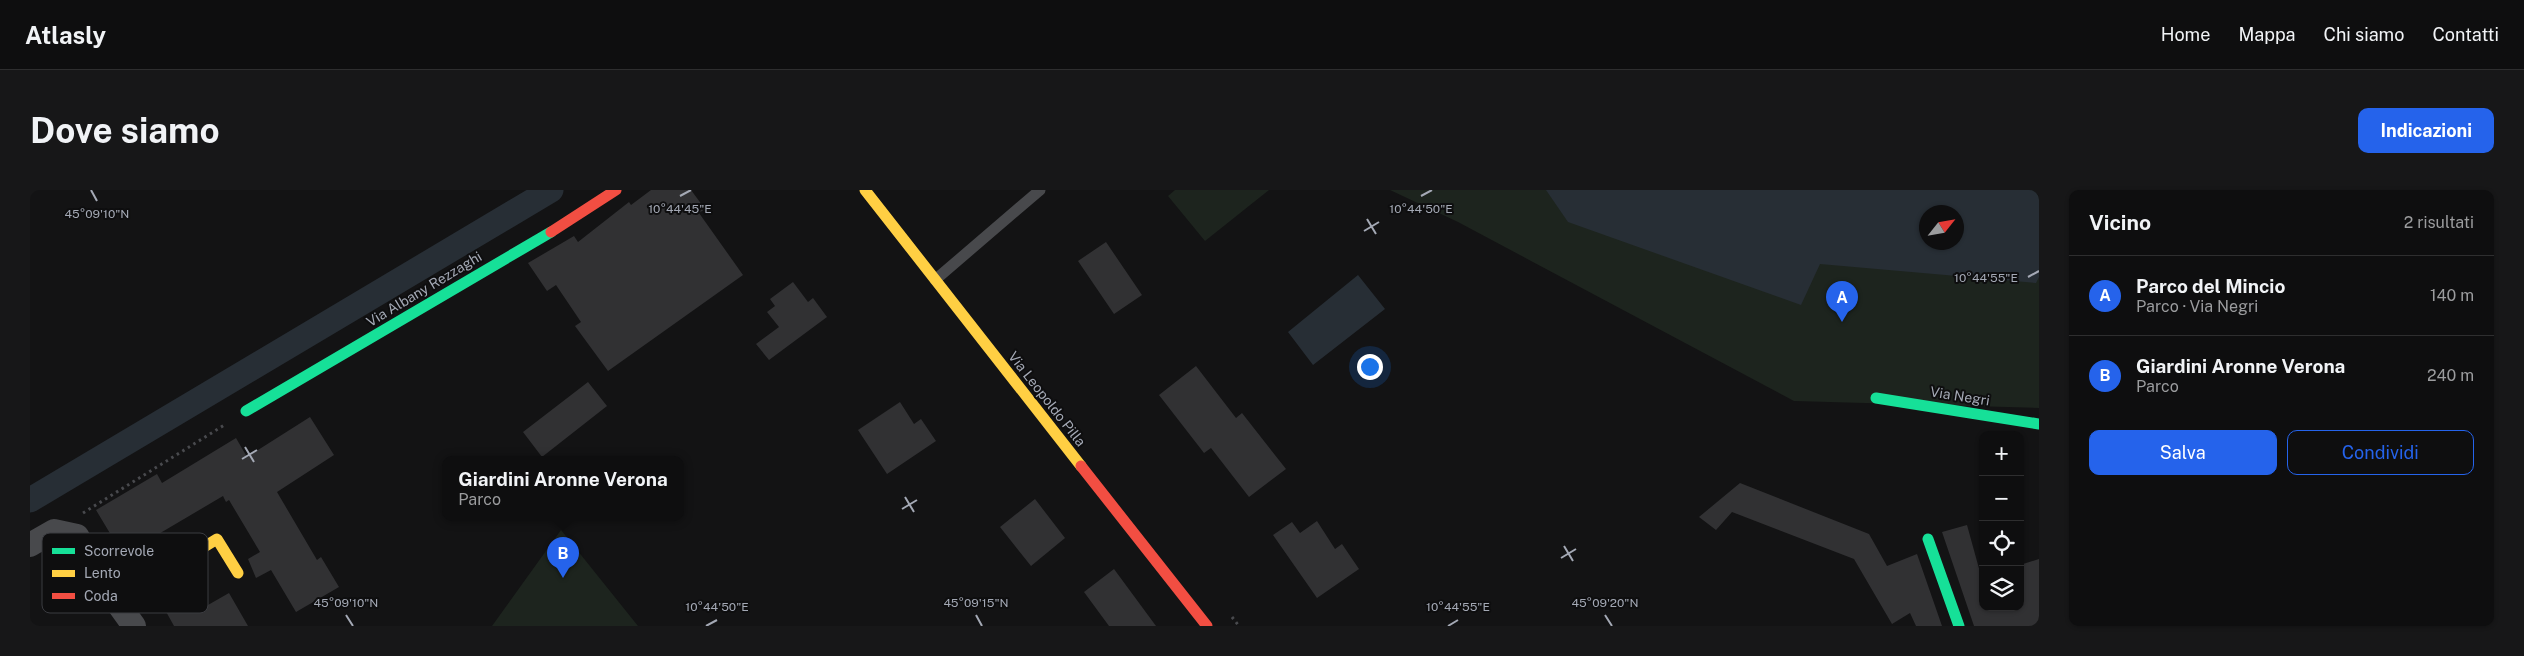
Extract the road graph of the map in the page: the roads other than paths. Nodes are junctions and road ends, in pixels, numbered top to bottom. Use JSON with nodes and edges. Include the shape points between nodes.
{"nodes":[{"id":1,"x":616,"y":190,"type":"edge"},
{"id":2,"x":865,"y":190,"type":"edge"},
{"id":3,"x":1040,"y":190,"type":"edge"},
{"id":4,"x":935,"y":280,"type":"junction"},
{"id":5,"x":1876,"y":398,"type":"dead end"},
{"id":6,"x":246,"y":411,"type":"road end"},
{"id":7,"x":2039,"y":424,"type":"edge"},
{"id":8,"x":51,"y":533,"type":"edge"},
{"id":9,"x":64,"y":533,"type":"edge"},
{"id":10,"x":42,"y":538,"type":"edge"},
{"id":11,"x":1928,"y":539,"type":"dead end"},
{"id":12,"x":30,"y":545,"type":"edge"},
{"id":13,"x":208,"y":545,"type":"edge"},
{"id":14,"x":238,"y":573,"type":"dead end"},
{"id":15,"x":125,"y":613,"type":"edge"},
{"id":16,"x":134,"y":626,"type":"edge"},
{"id":17,"x":1207,"y":626,"type":"edge"},
{"id":18,"x":1959,"y":626,"type":"edge"}],
"edges":[{"from":1,"to":6,"type":"street","name":"Via Albany Rezzaghi","via":[[551,232]]},
{"from":2,"to":4,"type":"street","name":"Via Leopoldo Pilla"},
{"from":3,"to":4,"type":"lane"},
{"from":4,"to":17,"type":"street","name":"Via Leopoldo Pilla"},
{"from":5,"to":7,"type":"street","name":"Via Negri"},
{"from":8,"to":9,"type":"street"},
{"from":10,"to":12,"type":"street"},
{"from":11,"to":18,"type":"street"},
{"from":13,"to":14,"type":"street","via":[[217,539]]},
{"from":15,"to":16,"type":"street"}]}
